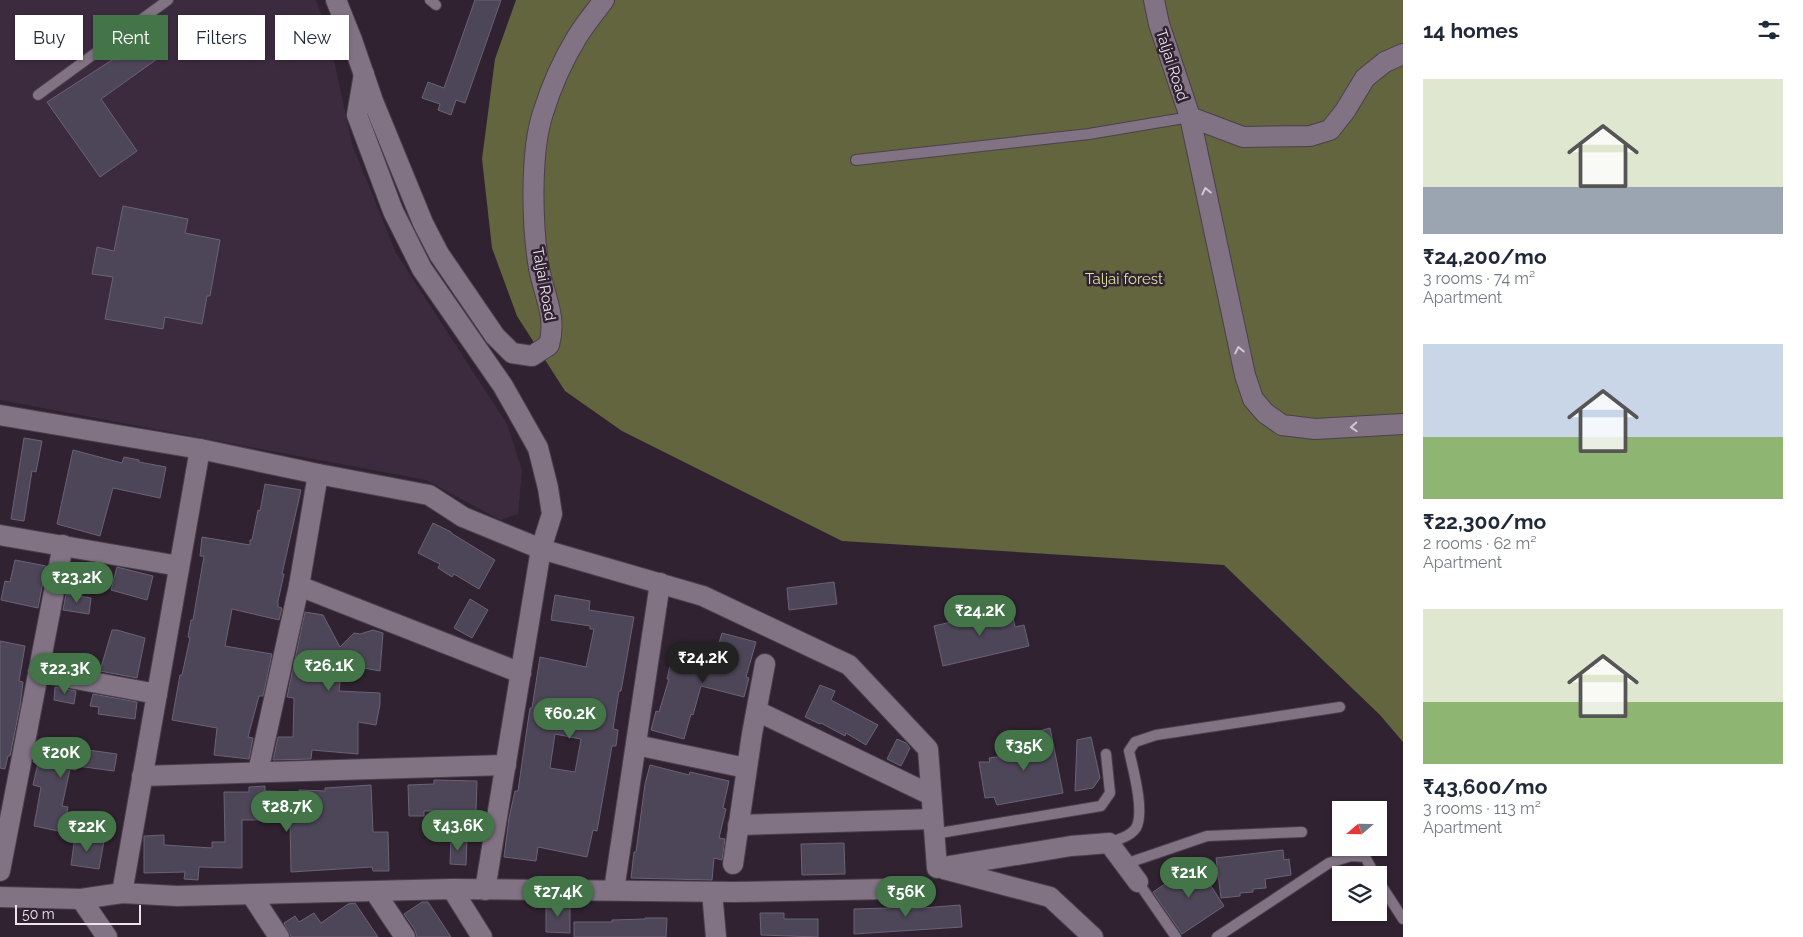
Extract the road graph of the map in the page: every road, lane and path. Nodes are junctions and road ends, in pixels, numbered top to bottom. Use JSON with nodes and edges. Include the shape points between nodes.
{"nodes":[{"id":1,"x":168,"y":0,"type":"edge"},
{"id":2,"x":336,"y":0,"type":"edge"},
{"id":3,"x":604,"y":0,"type":"edge"},
{"id":4,"x":1154,"y":0,"type":"edge"},
{"id":5,"x":1403,"y":54,"type":"edge"},
{"id":6,"x":364,"y":74,"type":"junction"},
{"id":7,"x":38,"y":95,"type":"dead end"},
{"id":8,"x":1190,"y":117,"type":"junction"},
{"id":9,"x":856,"y":160,"type":"dead end"},
{"id":10,"x":0,"y":414,"type":"edge"},
{"id":11,"x":1403,"y":424,"type":"edge"},
{"id":12,"x":200,"y":449,"type":"junction"},
{"id":13,"x":318,"y":474,"type":"junction"},
{"id":14,"x":0,"y":535,"type":"edge"},
{"id":15,"x":63,"y":545,"type":"junction"},
{"id":16,"x":541,"y":549,"type":"junction"},
{"id":17,"x":179,"y":566,"type":"junction"},
{"id":18,"x":660,"y":583,"type":"junction"},
{"id":19,"x":299,"y":586,"type":"junction"},
{"id":20,"x":765,"y":664,"type":"dead end"},
{"id":21,"x":38,"y":672,"type":"junction"},
{"id":22,"x":521,"y":674,"type":"junction"},
{"id":23,"x":156,"y":694,"type":"junction"},
{"id":24,"x":1340,"y":707,"type":"dead end"},
{"id":25,"x":757,"y":711,"type":"junction"},
{"id":26,"x":636,"y":745,"type":"junction"},
{"id":27,"x":1106,"y":754,"type":"dead end"},
{"id":28,"x":506,"y":765,"type":"junction"},
{"id":29,"x":746,"y":768,"type":"junction"},
{"id":30,"x":258,"y":772,"type":"junction"},
{"id":31,"x":142,"y":776,"type":"junction"},
{"id":32,"x":931,"y":795,"type":"junction"},
{"id":33,"x":738,"y":825,"type":"junction"},
{"id":34,"x":934,"y":826,"type":"junction"},
{"id":35,"x":1302,"y":832,"type":"dead end"},
{"id":36,"x":1109,"y":843,"type":"junction"},
{"id":37,"x":733,"y":864,"type":"dead end"},
{"id":38,"x":1125,"y":864,"type":"junction"},
{"id":39,"x":1370,"y":866,"type":"edge"},
{"id":40,"x":937,"y":868,"type":"junction"},
{"id":41,"x":0,"y":871,"type":"edge"},
{"id":42,"x":1138,"y":882,"type":"joint"},
{"id":43,"x":452,"y":889,"type":"junction"},
{"id":44,"x":890,"y":889,"type":"dead end"},
{"id":45,"x":485,"y":890,"type":"junction"},
{"id":46,"x":614,"y":890,"type":"junction"},
{"id":47,"x":375,"y":892,"type":"junction"},
{"id":48,"x":712,"y":892,"type":"junction"},
{"id":49,"x":122,"y":893,"type":"junction"},
{"id":50,"x":251,"y":894,"type":"junction"},
{"id":51,"x":1387,"y":894,"type":"edge"},
{"id":52,"x":0,"y":897,"type":"edge"},
{"id":53,"x":81,"y":898,"type":"junction"},
{"id":54,"x":1403,"y":919,"type":"edge"},
{"id":55,"x":107,"y":937,"type":"edge"},
{"id":56,"x":278,"y":937,"type":"edge"},
{"id":57,"x":405,"y":937,"type":"edge"},
{"id":58,"x":482,"y":937,"type":"edge"},
{"id":59,"x":716,"y":937,"type":"edge"},
{"id":60,"x":1093,"y":937,"type":"edge"},
{"id":61,"x":1176,"y":937,"type":"edge"},
{"id":62,"x":1217,"y":937,"type":"edge"}],
"edges":[{"from":1,"to":7,"type":"lane"},
{"from":2,"to":6,"type":"street","name":"Taljai Road"},
{"from":3,"to":6,"type":"street","name":"Taljai Road","via":[[577,37],[542,114],[535,160],[535,225],[539,269],[549,302],[553,332],[549,345],[532,356],[512,353],[495,336],[439,254],[423,223]]},
{"from":4,"to":8,"type":"street","name":"Taljai Road"},
{"from":5,"to":8,"type":"street","name":"Taljai Road","via":[[1385,62],[1365,78],[1330,130],[1310,136],[1243,137]]},
{"from":6,"to":16,"type":"street","via":[[356,114],[393,211],[422,269],[503,386],[538,448],[552,514]]},
{"from":8,"to":9,"type":"lane","via":[[1089,134]]},
{"from":11,"to":8,"type":"street","one_way":true,"via":[[1315,429],[1282,425],[1253,399],[1245,375]]},
{"from":10,"to":12,"type":"street"},
{"from":12,"to":13,"type":"street"},
{"from":12,"to":17,"type":"street"},
{"from":13,"to":16,"type":"street","via":[[429,494],[463,517]]},
{"from":13,"to":19,"type":"street"},
{"from":14,"to":15,"type":"street"},
{"from":15,"to":17,"type":"street"},
{"from":15,"to":21,"type":"street"},
{"from":16,"to":18,"type":"street"},
{"from":16,"to":22,"type":"street"},
{"from":17,"to":23,"type":"street"},
{"from":18,"to":26,"type":"street"},
{"from":18,"to":32,"type":"street","via":[[703,596],[849,665],[928,750]]},
{"from":19,"to":22,"type":"street"},
{"from":19,"to":30,"type":"street"},
{"from":20,"to":25,"type":"street"},
{"from":21,"to":23,"type":"street"},
{"from":21,"to":41,"type":"street"},
{"from":22,"to":28,"type":"street"},
{"from":23,"to":31,"type":"street"},
{"from":24,"to":36,"type":"lane","via":[[1156,735],[1134,742],[1129,751],[1140,813],[1136,828],[1128,836]]},
{"from":25,"to":29,"type":"street"},
{"from":25,"to":32,"type":"street"},
{"from":26,"to":29,"type":"street"},
{"from":26,"to":46,"type":"street"},
{"from":27,"to":34,"type":"lane","via":[[1110,793],[1101,806]]},
{"from":28,"to":30,"type":"street"},
{"from":28,"to":45,"type":"street"},
{"from":29,"to":33,"type":"street"},
{"from":30,"to":31,"type":"street"},
{"from":31,"to":49,"type":"street"},
{"from":32,"to":34,"type":"street"},
{"from":33,"to":34,"type":"street"},
{"from":33,"to":37,"type":"street"},
{"from":34,"to":40,"type":"street"},
{"from":35,"to":38,"type":"lane","via":[[1207,836]]},
{"from":36,"to":38,"type":"street"},
{"from":36,"to":40,"type":"street"},
{"from":38,"to":42,"type":"street"},
{"from":39,"to":62,"type":"lane","via":[[1365,858],[1351,856],[1329,863]]},
{"from":40,"to":60,"type":"street","via":[[1050,897]]},
{"from":42,"to":61,"type":"lane"},
{"from":43,"to":45,"type":"street"},
{"from":43,"to":47,"type":"street"},
{"from":43,"to":58,"type":"street"},
{"from":44,"to":48,"type":"street"},
{"from":45,"to":46,"type":"street"},
{"from":46,"to":48,"type":"street"},
{"from":47,"to":50,"type":"street"},
{"from":47,"to":57,"type":"street"},
{"from":48,"to":59,"type":"street"},
{"from":49,"to":50,"type":"street","via":[[177,896]]},
{"from":49,"to":53,"type":"street"},
{"from":50,"to":56,"type":"street"},
{"from":51,"to":54,"type":"lane"},
{"from":52,"to":53,"type":"street"},
{"from":53,"to":55,"type":"street"}]}
